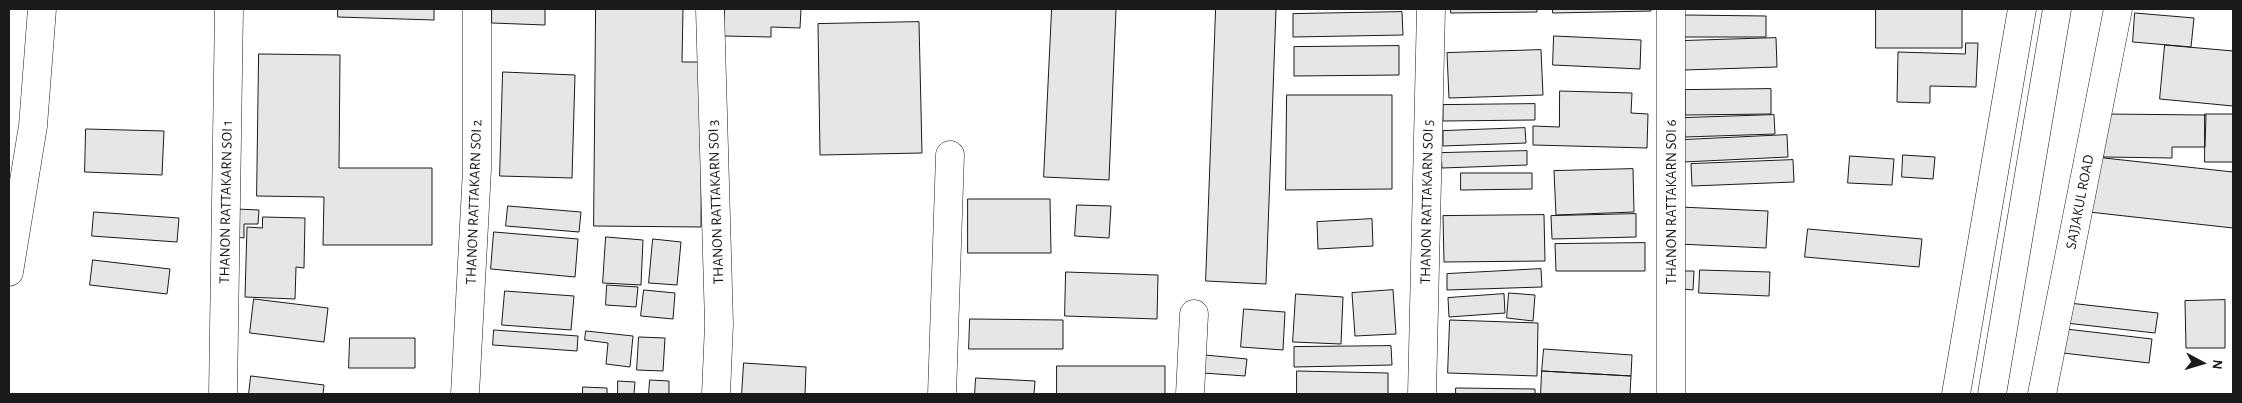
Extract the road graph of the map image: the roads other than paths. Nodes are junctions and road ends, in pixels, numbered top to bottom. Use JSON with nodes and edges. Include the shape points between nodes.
{"nodes":[{"id":1,"x":42,"y":9,"type":"edge"},
{"id":2,"x":229,"y":9,"type":"edge"},
{"id":3,"x":477,"y":9,"type":"edge"},
{"id":4,"x":710,"y":9,"type":"edge"},
{"id":5,"x":1431,"y":9,"type":"edge"},
{"id":6,"x":1671,"y":9,"type":"edge"},
{"id":7,"x":2022,"y":9,"type":"edge"},
{"id":8,"x":2057,"y":9,"type":"edge"},
{"id":9,"x":2118,"y":9,"type":"edge"},
{"id":10,"x":950,"y":154,"type":"dead end"},
{"id":11,"x":9,"y":272,"type":"edge"},
{"id":12,"x":1194,"y":314,"type":"dead end"},
{"id":13,"x":223,"y":394,"type":"edge"},
{"id":14,"x":465,"y":394,"type":"edge"},
{"id":15,"x":716,"y":394,"type":"edge"},
{"id":16,"x":942,"y":394,"type":"edge"},
{"id":17,"x":1190,"y":394,"type":"edge"},
{"id":18,"x":1422,"y":394,"type":"edge"},
{"id":19,"x":1671,"y":394,"type":"edge"},
{"id":20,"x":1956,"y":394,"type":"edge"},
{"id":21,"x":1992,"y":394,"type":"edge"},
{"id":22,"x":2042,"y":394,"type":"edge"}],
"edges":[{"from":1,"to":11,"type":"street","via":[[33,126]]},
{"from":2,"to":13,"type":"street","name":"THANON RATTAKARN SOI 1"},
{"from":3,"to":14,"type":"street","name":"THANON RATTAKARN SOI 2","via":[[477,169]]},
{"from":4,"to":15,"type":"street","name":"THANON RATTAKARN SOI 3","via":[[719,324]]},
{"from":5,"to":18,"type":"street","name":"THANON RATTAKARN SOI 5"},
{"from":6,"to":19,"type":"street","name":"THANON RATTAKARN SOI 6"},
{"from":7,"to":20,"type":"street"},
{"from":8,"to":21,"type":"street"},
{"from":9,"to":22,"type":"street","name":"SAJJAKUL ROAD"},
{"from":10,"to":16,"type":"street"},
{"from":12,"to":17,"type":"street"}]}
